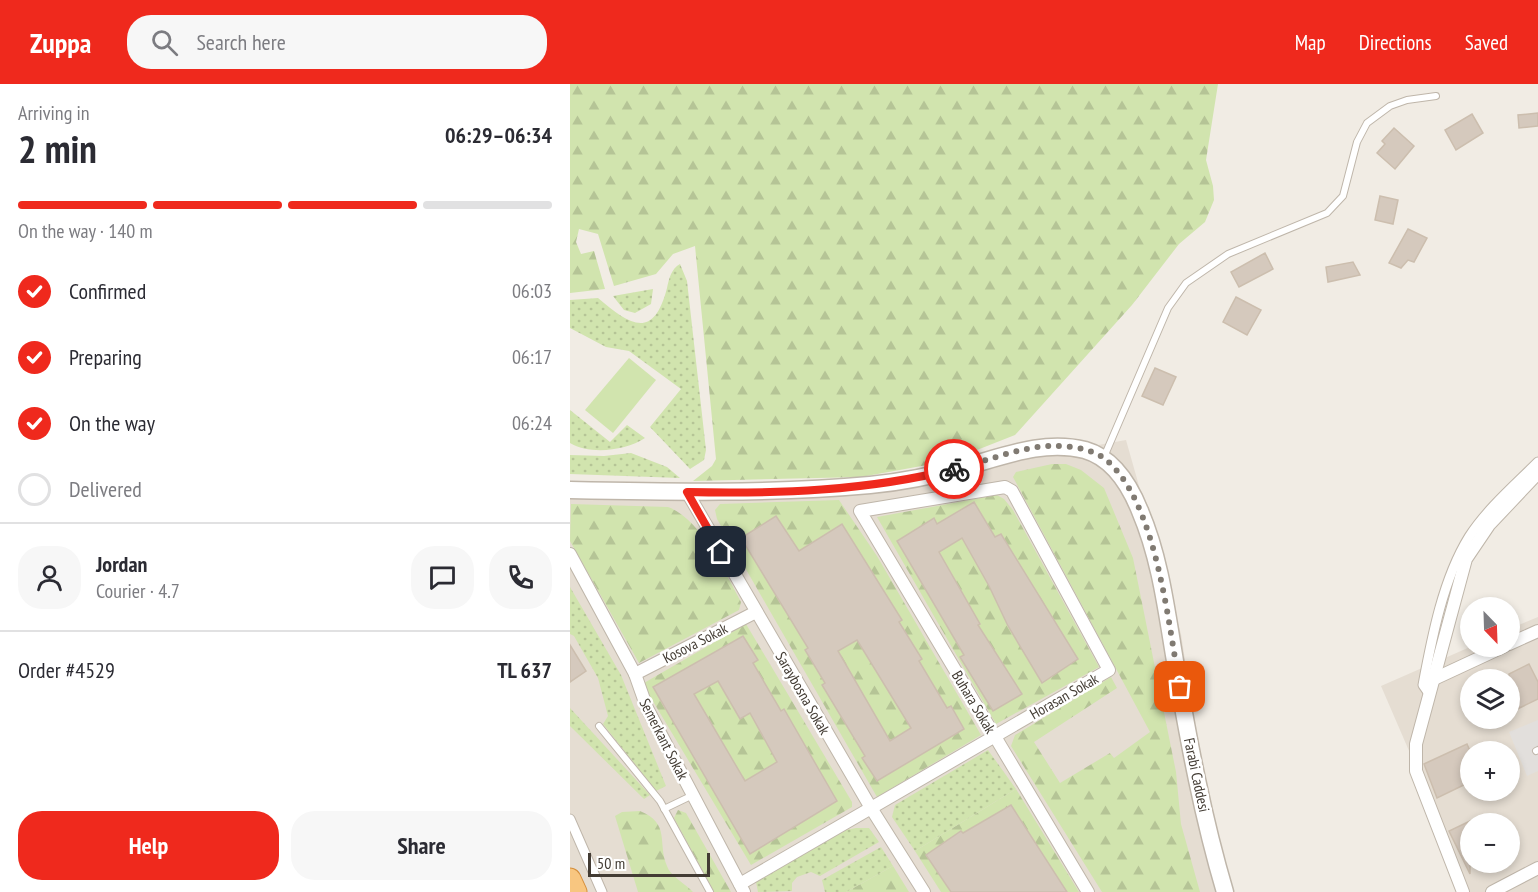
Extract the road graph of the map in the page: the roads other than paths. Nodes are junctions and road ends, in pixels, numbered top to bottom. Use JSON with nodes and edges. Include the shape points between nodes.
{"nodes":[{"id":1,"x":1436,"y":96,"type":"dead end"},
{"id":2,"x":1104,"y":458,"type":"junction"},
{"id":3,"x":1538,"y":462,"type":"edge"},
{"id":4,"x":1538,"y":473,"type":"edge"},
{"id":5,"x":570,"y":490,"type":"edge"},
{"id":6,"x":687,"y":492,"type":"junction"},
{"id":7,"x":860,"y":511,"type":"joint"},
{"id":8,"x":570,"y":554,"type":"edge"},
{"id":9,"x":756,"y":612,"type":"junction"},
{"id":10,"x":1538,"y":631,"type":"edge"},
{"id":11,"x":1520,"y":639,"type":"edge"},
{"id":12,"x":1481,"y":657,"type":"edge"},
{"id":13,"x":635,"y":675,"type":"junction"},
{"id":14,"x":1434,"y":679,"type":"junction"},
{"id":15,"x":1430,"y":695,"type":"junction"},
{"id":16,"x":599,"y":726,"type":"dead end"},
{"id":17,"x":995,"y":737,"type":"junction"},
{"id":18,"x":693,"y":795,"type":"junction"},
{"id":19,"x":871,"y":808,"type":"junction"},
{"id":20,"x":664,"y":809,"type":"junction"},
{"id":21,"x":570,"y":819,"type":"edge"},
{"id":22,"x":1538,"y":868,"type":"edge"},
{"id":23,"x":570,"y":879,"type":"edge"},
{"id":24,"x":742,"y":888,"type":"edge"},
{"id":25,"x":576,"y":892,"type":"edge"},
{"id":26,"x":602,"y":892,"type":"edge"},
{"id":27,"x":710,"y":892,"type":"edge"},
{"id":28,"x":924,"y":892,"type":"edge"},
{"id":29,"x":1088,"y":892,"type":"edge"},
{"id":30,"x":1225,"y":892,"type":"edge"},
{"id":31,"x":1463,"y":892,"type":"edge"},
{"id":32,"x":1492,"y":892,"type":"edge"}],
"edges":[{"from":1,"to":2,"type":"lane","via":[[1390,106],[1367,123],[1357,142],[1342,196],[1327,213],[1241,248],[1186,283],[1168,308]]},
{"from":2,"to":6,"type":"street","via":[[1087,451],[1049,446],[899,482],[788,491]]},
{"from":2,"to":30,"type":"street","name":"Farabi Caddesi","via":[[1118,471],[1149,533],[1191,753]]},
{"from":3,"to":15,"type":"street","via":[[1471,534],[1455,564],[1423,686]]},
{"from":4,"to":14,"type":"street","via":[[1471,549]]},
{"from":5,"to":6,"type":"street"},
{"from":6,"to":9,"type":"street","name":"Saraybosna Sokak"},
{"from":7,"to":17,"type":"street","name":"Buhara Sokak"},
{"from":7,"to":17,"type":"street","name":"Horasan Sokak","via":[[996,487],[1012,491],[1109,669]]},
{"from":8,"to":13,"type":"street","name":"Semerkant Sokak"},
{"from":9,"to":13,"type":"street","name":"Kosova Sokak"},
{"from":9,"to":19,"type":"street","name":"Saraybosna Sokak"},
{"from":10,"to":11,"type":"street"},
{"from":12,"to":14,"type":"street"},
{"from":13,"to":18,"type":"street","name":"Semerkant Sokak","via":[[645,703]]},
{"from":14,"to":15,"type":"street"},
{"from":15,"to":31,"type":"street","via":[[1416,744],[1415,765]]},
{"from":16,"to":20,"type":"lane"},
{"from":17,"to":19,"type":"street","name":"Horasan Sokak"},
{"from":17,"to":29,"type":"street","name":"Buhara Sokak"},
{"from":18,"to":20,"type":"lane"},
{"from":18,"to":24,"type":"street","name":"Semerkant Sokak"},
{"from":19,"to":24,"type":"street","name":"Horasan Sokak"},
{"from":19,"to":28,"type":"street","name":"Saraybosna Sokak"},
{"from":20,"to":27,"type":"lane"},
{"from":21,"to":26,"type":"street"},
{"from":22,"to":32,"type":"street"},
{"from":23,"to":25,"type":"highway"}]}
